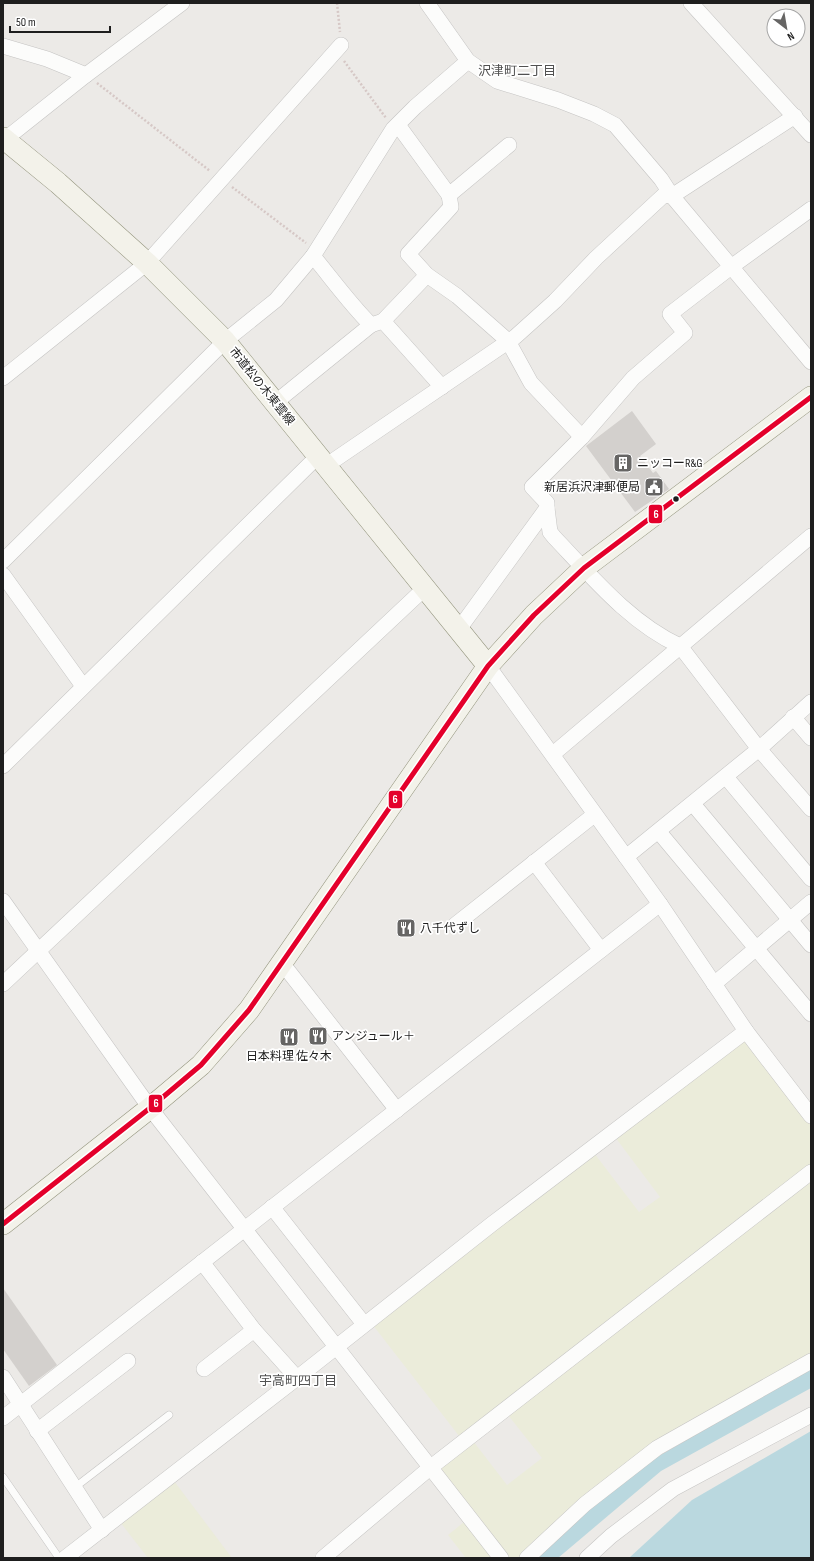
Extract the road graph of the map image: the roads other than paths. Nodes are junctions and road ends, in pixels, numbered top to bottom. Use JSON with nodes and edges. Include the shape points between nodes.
{"nodes":[{"id":1,"x":182,"y":3,"type":"edge"},
{"id":2,"x":427,"y":3,"type":"edge"},
{"id":3,"x":691,"y":3,"type":"edge"},
{"id":4,"x":162,"y":9,"type":"edge"},
{"id":5,"x":341,"y":45,"type":"road end"},
{"id":6,"x":3,"y":46,"type":"edge"},
{"id":7,"x":468,"y":61,"type":"junction"},
{"id":8,"x":86,"y":75,"type":"junction"},
{"id":9,"x":795,"y":116,"type":"junction"},
{"id":10,"x":396,"y":127,"type":"junction"},
{"id":11,"x":811,"y":135,"type":"edge"},
{"id":12,"x":4,"y":140,"type":"edge"},
{"id":13,"x":509,"y":145,"type":"dead end"},
{"id":14,"x":450,"y":195,"type":"junction"},
{"id":15,"x":672,"y":196,"type":"junction"},
{"id":16,"x":811,"y":210,"type":"edge"},
{"id":17,"x":314,"y":253,"type":"junction"},
{"id":18,"x":147,"y":263,"type":"junction"},
{"id":19,"x":731,"y":267,"type":"junction"},
{"id":20,"x":427,"y":275,"type":"junction"},
{"id":21,"x":377,"y":323,"type":"junction"},
{"id":22,"x":225,"y":341,"type":"junction"},
{"id":23,"x":508,"y":341,"type":"junction"},
{"id":24,"x":811,"y":362,"type":"edge"},
{"id":25,"x":3,"y":378,"type":"edge"},
{"id":26,"x":442,"y":388,"type":"junction"},
{"id":27,"x":811,"y":397,"type":"edge"},
{"id":28,"x":276,"y":402,"type":"junction"},
{"id":29,"x":582,"y":436,"type":"junction"},
{"id":30,"x":323,"y":460,"type":"junction"},
{"id":31,"x":547,"y":508,"type":"junction"},
{"id":32,"x":811,"y":536,"type":"edge"},
{"id":33,"x":3,"y":561,"type":"edge"},
{"id":34,"x":584,"y":568,"type":"junction"},
{"id":35,"x":3,"y":575,"type":"edge"},
{"id":36,"x":425,"y":588,"type":"junction"},
{"id":37,"x":458,"y":629,"type":"junction"},
{"id":38,"x":680,"y":646,"type":"junction"},
{"id":39,"x":488,"y":666,"type":"junction"},
{"id":40,"x":82,"y":686,"type":"junction"},
{"id":41,"x":811,"y":702,"type":"edge"},
{"id":42,"x":793,"y":717,"type":"junction"},
{"id":43,"x":811,"y":738,"type":"edge"},
{"id":44,"x":759,"y":749,"type":"junction"},
{"id":45,"x":553,"y":754,"type":"junction"},
{"id":46,"x":3,"y":766,"type":"edge"},
{"id":47,"x":726,"y":777,"type":"junction"},
{"id":48,"x":694,"y":804,"type":"junction"},
{"id":49,"x":811,"y":809,"type":"edge"},
{"id":50,"x":594,"y":815,"type":"junction"},
{"id":51,"x":659,"y":832,"type":"junction"},
{"id":52,"x":626,"y":857,"type":"junction"},
{"id":53,"x":534,"y":862,"type":"junction"},
{"id":54,"x":811,"y":879,"type":"edge"},
{"id":55,"x":3,"y":901,"type":"edge"},
{"id":56,"x":811,"y":902,"type":"edge"},
{"id":57,"x":660,"y":904,"type":"junction"},
{"id":58,"x":790,"y":920,"type":"junction"},
{"id":59,"x":455,"y":924,"type":"dead end"},
{"id":60,"x":811,"y":945,"type":"edge"},
{"id":61,"x":756,"y":948,"type":"junction"},
{"id":62,"x":601,"y":950,"type":"junction"},
{"id":63,"x":38,"y":951,"type":"junction"},
{"id":64,"x":282,"y":963,"type":"junction"},
{"id":65,"x":3,"y":984,"type":"edge"},
{"id":66,"x":714,"y":984,"type":"junction"},
{"id":67,"x":811,"y":1014,"type":"edge"},
{"id":68,"x":746,"y":1031,"type":"junction"},
{"id":69,"x":808,"y":1107,"type":"edge"},
{"id":70,"x":150,"y":1108,"type":"junction"},
{"id":71,"x":397,"y":1110,"type":"junction"},
{"id":72,"x":811,"y":1172,"type":"edge"},
{"id":73,"x":272,"y":1207,"type":"junction"},
{"id":74,"x":3,"y":1224,"type":"edge"},
{"id":75,"x":244,"y":1229,"type":"junction"},
{"id":76,"x":202,"y":1262,"type":"junction"},
{"id":77,"x":364,"y":1324,"type":"junction"},
{"id":78,"x":254,"y":1330,"type":"junction"},
{"id":79,"x":337,"y":1346,"type":"junction"},
{"id":80,"x":128,"y":1361,"type":"dead end"},
{"id":81,"x":811,"y":1361,"type":"edge"},
{"id":82,"x":204,"y":1369,"type":"dead end"},
{"id":83,"x":3,"y":1377,"type":"edge"},
{"id":84,"x":297,"y":1378,"type":"junction"},
{"id":85,"x":20,"y":1404,"type":"junction"},
{"id":86,"x":169,"y":1415,"type":"dead end"},
{"id":87,"x":811,"y":1415,"type":"edge"},
{"id":88,"x":3,"y":1418,"type":"edge"},
{"id":89,"x":37,"y":1431,"type":"junction"},
{"id":90,"x":431,"y":1467,"type":"junction"},
{"id":91,"x":3,"y":1477,"type":"edge"},
{"id":92,"x":74,"y":1488,"type":"junction"},
{"id":93,"x":102,"y":1530,"type":"junction"},
{"id":94,"x":60,"y":1558,"type":"edge"},
{"id":95,"x":65,"y":1558,"type":"edge"},
{"id":96,"x":323,"y":1558,"type":"edge"},
{"id":97,"x":501,"y":1558,"type":"edge"},
{"id":98,"x":527,"y":1558,"type":"edge"},
{"id":99,"x":587,"y":1558,"type":"edge"}],
"edges":[{"from":1,"to":4,"type":"street"},
{"from":2,"to":7,"type":"street"},
{"from":3,"to":9,"type":"street"},
{"from":4,"to":8,"type":"street"},
{"from":5,"to":18,"type":"street"},
{"from":6,"to":8,"type":"street","via":[[47,59]]},
{"from":7,"to":10,"type":"street"},
{"from":7,"to":15,"type":"street","via":[[497,81],[558,100],[615,125],[661,179]]},
{"from":8,"to":12,"type":"street"},
{"from":9,"to":11,"type":"street"},
{"from":9,"to":15,"type":"street"},
{"from":10,"to":14,"type":"street"},
{"from":10,"to":17,"type":"street"},
{"from":12,"to":18,"type":"street","name":"市道松の木東雲線","via":[[58,183]]},
{"from":13,"to":14,"type":"street"},
{"from":14,"to":20,"type":"street","via":[[451,207],[408,254]]},
{"from":15,"to":19,"type":"street"},
{"from":15,"to":23,"type":"street","via":[[664,195],[596,258],[555,301]]},
{"from":16,"to":19,"type":"street"},
{"from":17,"to":21,"type":"street","via":[[355,309]]},
{"from":17,"to":22,"type":"street","via":[[276,300]]},
{"from":18,"to":22,"type":"street","name":"市道松の木東雲線"},
{"from":18,"to":25,"type":"street"},
{"from":19,"to":24,"type":"street"},
{"from":19,"to":29,"type":"street","via":[[670,314],[685,333],[633,378]]},
{"from":20,"to":21,"type":"street"},
{"from":20,"to":23,"type":"street","via":[[457,296]]},
{"from":21,"to":26,"type":"street"},
{"from":21,"to":28,"type":"street"},
{"from":22,"to":28,"type":"street","name":"市道松の木東雲線"},
{"from":22,"to":33,"type":"street"},
{"from":23,"to":26,"type":"street"},
{"from":23,"to":29,"type":"street","via":[[531,383]]},
{"from":26,"to":30,"type":"street"},
{"from":27,"to":34,"type":"street"},
{"from":28,"to":30,"type":"street","name":"市道松の木東雲線"},
{"from":29,"to":31,"type":"street","via":[[532,486],[547,503]]},
{"from":30,"to":36,"type":"street","name":"市道松の木東雲線"},
{"from":30,"to":40,"type":"street"},
{"from":31,"to":34,"type":"street","via":[[550,532]]},
{"from":31,"to":37,"type":"street"},
{"from":32,"to":38,"type":"street"},
{"from":34,"to":38,"type":"street","via":[[627,611],[665,639]]},
{"from":34,"to":39,"type":"street","via":[[534,615]]},
{"from":35,"to":40,"type":"street"},
{"from":36,"to":37,"type":"street","name":"市道松の木東雲線"},
{"from":36,"to":63,"type":"street"},
{"from":37,"to":39,"type":"street","name":"市道松の木東雲線"},
{"from":38,"to":44,"type":"street"},
{"from":38,"to":45,"type":"street"},
{"from":39,"to":45,"type":"street"},
{"from":39,"to":64,"type":"street"},
{"from":40,"to":46,"type":"street"},
{"from":41,"to":42,"type":"street"},
{"from":42,"to":43,"type":"street"},
{"from":42,"to":44,"type":"street"},
{"from":44,"to":47,"type":"street"},
{"from":44,"to":49,"type":"street"},
{"from":45,"to":50,"type":"street"},
{"from":47,"to":48,"type":"street"},
{"from":47,"to":54,"type":"street"},
{"from":48,"to":51,"type":"street"},
{"from":48,"to":58,"type":"street"},
{"from":50,"to":52,"type":"street"},
{"from":50,"to":53,"type":"street"},
{"from":51,"to":52,"type":"street"},
{"from":51,"to":61,"type":"street"},
{"from":52,"to":57,"type":"street"},
{"from":53,"to":59,"type":"street"},
{"from":53,"to":62,"type":"street"},
{"from":55,"to":63,"type":"street"},
{"from":56,"to":58,"type":"street"},
{"from":57,"to":62,"type":"street"},
{"from":57,"to":66,"type":"street"},
{"from":58,"to":60,"type":"street"},
{"from":58,"to":61,"type":"street"},
{"from":61,"to":66,"type":"street"},
{"from":61,"to":67,"type":"street"},
{"from":62,"to":71,"type":"street"},
{"from":63,"to":65,"type":"street"},
{"from":63,"to":70,"type":"street"},
{"from":64,"to":70,"type":"street","via":[[249,1010],[201,1065]]},
{"from":64,"to":71,"type":"street"},
{"from":66,"to":68,"type":"street"},
{"from":68,"to":69,"type":"street"},
{"from":68,"to":77,"type":"street"},
{"from":70,"to":74,"type":"street"},
{"from":70,"to":75,"type":"street"},
{"from":71,"to":73,"type":"street"},
{"from":72,"to":90,"type":"street"},
{"from":73,"to":75,"type":"street"},
{"from":73,"to":77,"type":"street"},
{"from":75,"to":76,"type":"street"},
{"from":75,"to":79,"type":"street"},
{"from":76,"to":78,"type":"street"},
{"from":76,"to":85,"type":"street"},
{"from":77,"to":79,"type":"street"},
{"from":78,"to":82,"type":"street"},
{"from":78,"to":84,"type":"street"},
{"from":79,"to":84,"type":"street"},
{"from":79,"to":90,"type":"street"},
{"from":80,"to":89,"type":"street"},
{"from":81,"to":98,"type":"street","via":[[657,1448],[585,1504]]},
{"from":83,"to":85,"type":"street"},
{"from":84,"to":93,"type":"street"},
{"from":85,"to":88,"type":"street"},
{"from":85,"to":89,"type":"street"},
{"from":86,"to":92,"type":"lane"},
{"from":87,"to":99,"type":"street","via":[[673,1489],[611,1536]]},
{"from":89,"to":92,"type":"street"},
{"from":90,"to":96,"type":"street"},
{"from":90,"to":97,"type":"street"},
{"from":91,"to":94,"type":"lane"},
{"from":92,"to":93,"type":"street"},
{"from":93,"to":95,"type":"street"}]}
